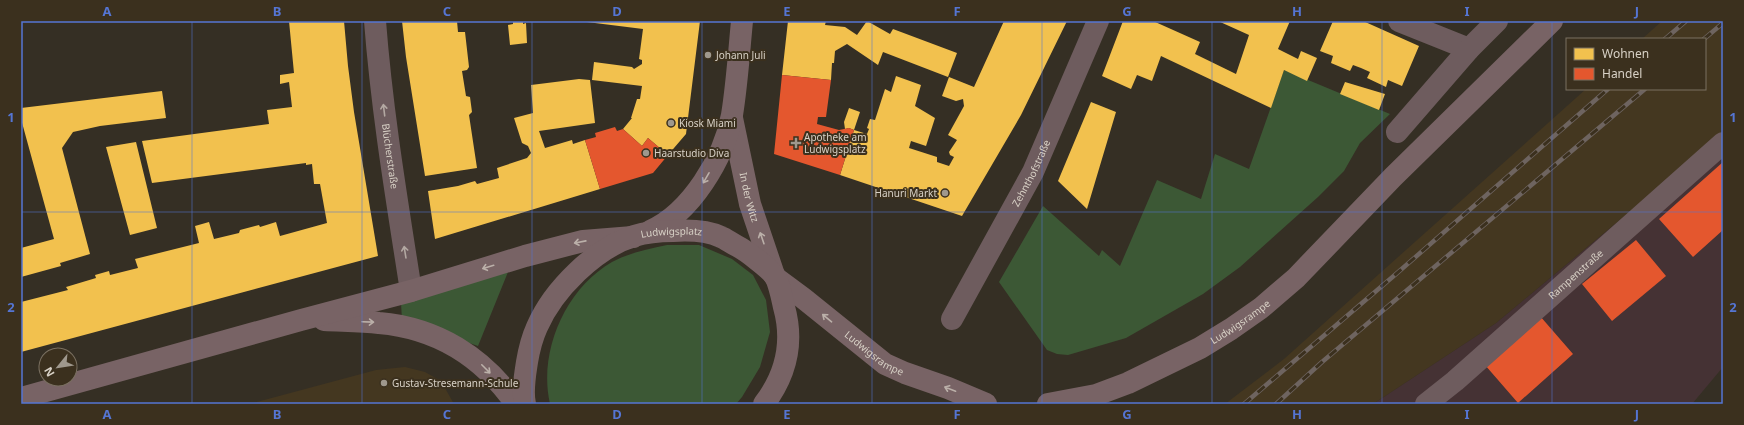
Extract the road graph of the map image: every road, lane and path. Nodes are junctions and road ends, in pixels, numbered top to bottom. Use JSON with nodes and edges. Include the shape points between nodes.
{"nodes":[{"id":1,"x":376,"y":21,"type":"edge"},
{"id":2,"x":742,"y":21,"type":"edge"},
{"id":3,"x":1098,"y":21,"type":"edge"},
{"id":4,"x":1399,"y":21,"type":"edge"},
{"id":5,"x":1497,"y":21,"type":"edge"},
{"id":6,"x":1552,"y":21,"type":"edge"},
{"id":7,"x":1429,"y":28,"type":"edge"},
{"id":8,"x":1469,"y":49,"type":"junction"},
{"id":9,"x":732,"y":116,"type":"junction"},
{"id":10,"x":1397,"y":132,"type":"dead end"},
{"id":11,"x":1723,"y":143,"type":"edge"},
{"id":12,"x":639,"y":235,"type":"junction"},
{"id":13,"x":775,"y":277,"type":"junction"},
{"id":14,"x":411,"y":291,"type":"junction"},
{"id":15,"x":952,"y":319,"type":"dead end"},
{"id":16,"x":301,"y":320,"type":"junction"},
{"id":17,"x":22,"y":398,"type":"edge"},
{"id":18,"x":516,"y":404,"type":"edge"},
{"id":19,"x":525,"y":404,"type":"edge"},
{"id":20,"x":764,"y":404,"type":"edge"},
{"id":21,"x":986,"y":404,"type":"edge"},
{"id":22,"x":1048,"y":404,"type":"edge"},
{"id":23,"x":1426,"y":404,"type":"edge"}],
"edges":[{"from":14,"to":1,"type":"street","name":"Blücherstraße","one_way":true,"via":[[389,151],[379,72]]},
{"from":2,"to":9,"type":"main road","name":"In der Witz"},
{"from":3,"to":15,"type":"street","name":"Zehnthofstraße","via":[[1033,172]]},
{"from":4,"to":7,"type":"street"},
{"from":5,"to":8,"type":"street"},
{"from":6,"to":22,"type":"main road","name":"Ludwigsrampe","via":[[1393,177],[1296,278],[1260,308],[1200,348],[1128,383],[1096,395]]},
{"from":7,"to":8,"type":"street"},
{"from":8,"to":10,"type":"street"},
{"from":9,"to":12,"type":"main road","name":"In der Witz","one_way":true,"via":[[719,154],[698,191],[671,219],[660,227]]},
{"from":13,"to":9,"type":"main road","name":"In der Witz","one_way":true,"via":[[750,204]]},
{"from":11,"to":23,"type":"street","name":"Rampenstraße"},
{"from":12,"to":13,"type":"main road","name":"Ludwigsplatz","via":[[695,230],[720,236],[745,250]]},
{"from":12,"to":14,"type":"main road","one_way":true,"via":[[583,241]]},
{"from":12,"to":19,"type":"main road","name":"Ludwigsplatz","via":[[591,260],[552,302],[537,327],[529,351],[525,375]]},
{"from":13,"to":20,"type":"main road","via":[[789,336],[787,358]]},
{"from":21,"to":13,"type":"main road","name":"Ludwigsrampe","one_way":true,"via":[[885,364]]},
{"from":14,"to":16,"type":"main road"},
{"from":16,"to":17,"type":"main road"},
{"from":16,"to":18,"type":"main road","one_way":true,"via":[[380,323],[426,334],[466,352],[504,386]]}]}
